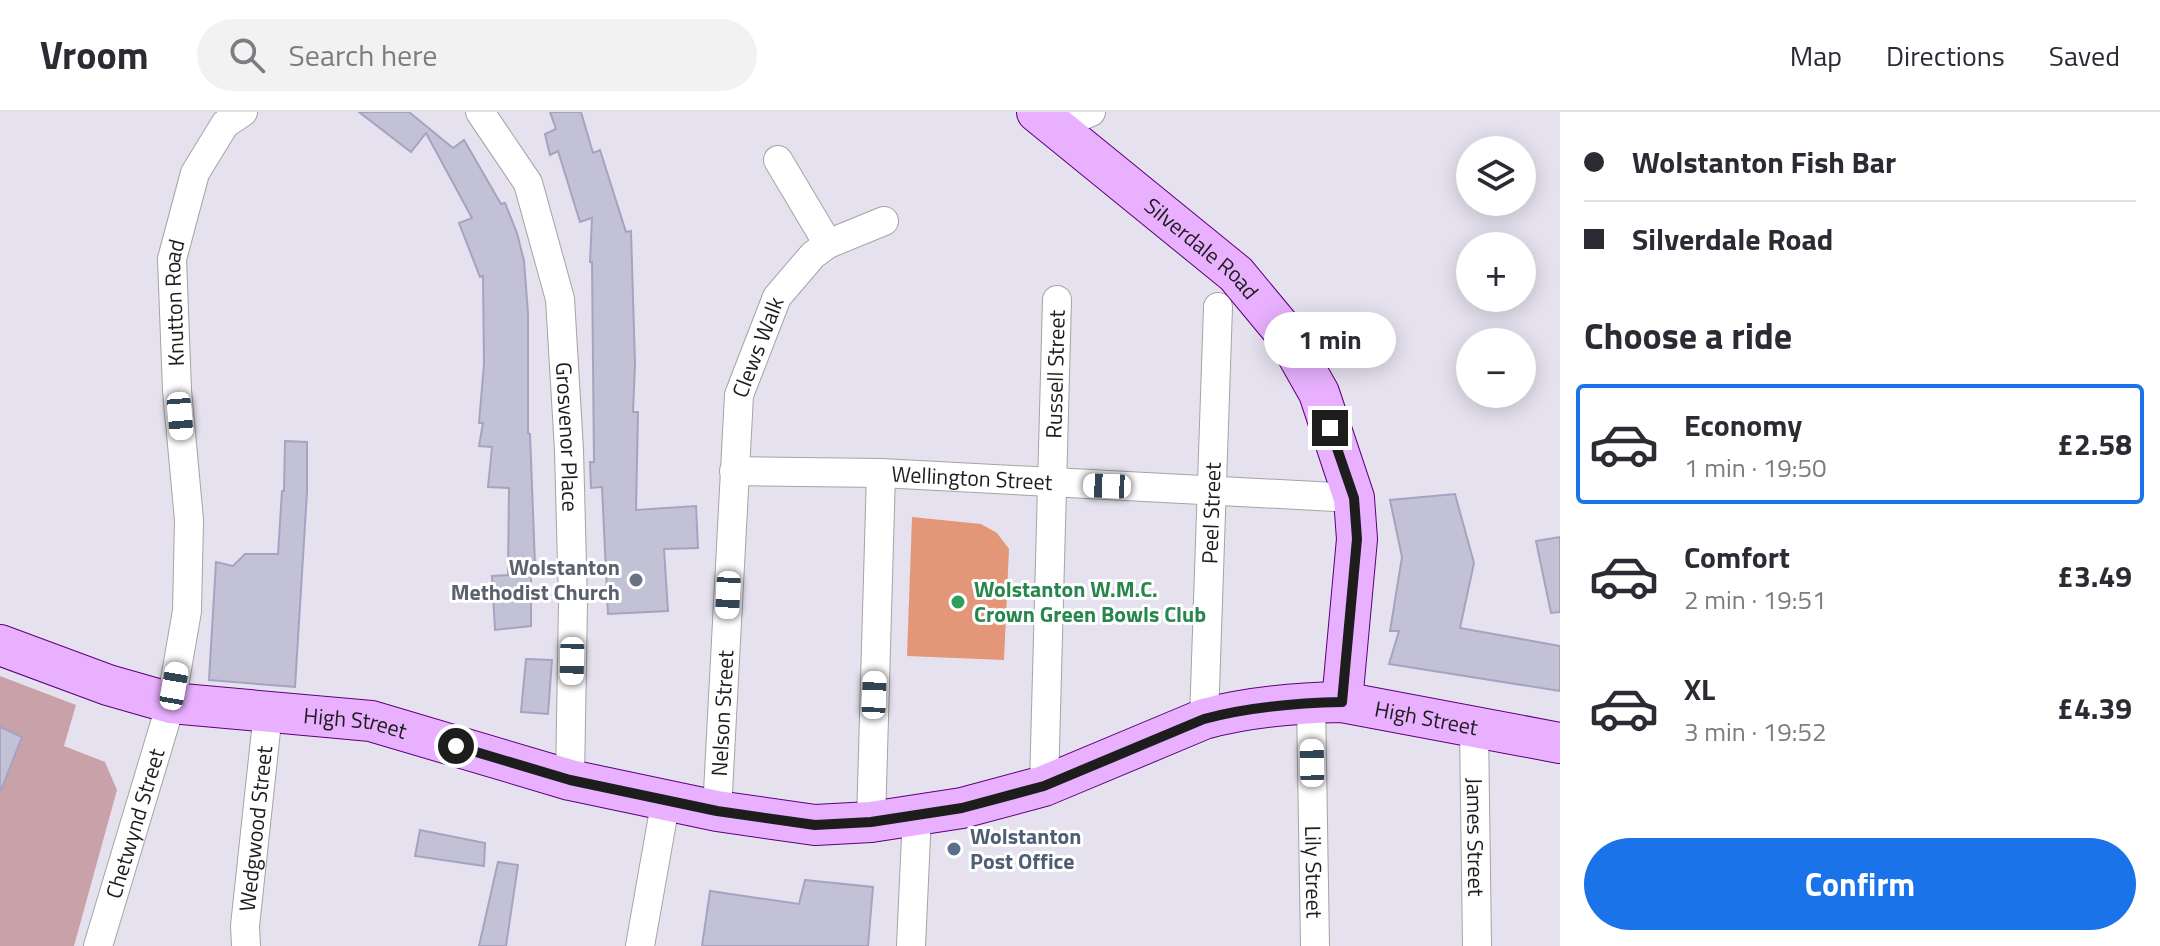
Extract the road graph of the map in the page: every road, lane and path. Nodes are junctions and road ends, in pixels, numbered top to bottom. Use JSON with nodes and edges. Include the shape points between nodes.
{"nodes":[{"id":1,"x":243,"y":112,"type":"edge"},
{"id":2,"x":480,"y":112,"type":"edge"},
{"id":3,"x":1061,"y":117,"type":"edge"},
{"id":4,"x":778,"y":160,"type":"dead end"},
{"id":5,"x":884,"y":221,"type":"dead end"},
{"id":6,"x":828,"y":244,"type":"junction"},
{"id":7,"x":1057,"y":300,"type":"dead end"},
{"id":8,"x":1218,"y":307,"type":"dead end"},
{"id":9,"x":734,"y":471,"type":"junction"},
{"id":10,"x":881,"y":473,"type":"junction"},
{"id":11,"x":1051,"y":483,"type":"junction"},
{"id":12,"x":1210,"y":491,"type":"junction"},
{"id":13,"x":1354,"y":498,"type":"junction"},
{"id":14,"x":0,"y":645,"type":"edge"},
{"id":15,"x":1326,"y":702,"type":"junction"},
{"id":16,"x":171,"y":703,"type":"junction"},
{"id":17,"x":268,"y":712,"type":"junction"},
{"id":18,"x":1204,"y":719,"type":"junction"},
{"id":19,"x":1474,"y":727,"type":"junction"},
{"id":20,"x":1560,"y":743,"type":"edge"},
{"id":21,"x":570,"y":780,"type":"junction"},
{"id":22,"x":1044,"y":786,"type":"junction"},
{"id":23,"x":666,"y":799,"type":"junction"},
{"id":24,"x":717,"y":811,"type":"junction"},
{"id":25,"x":917,"y":815,"type":"junction"},
{"id":26,"x":871,"y":822,"type":"junction"},
{"id":27,"x":98,"y":946,"type":"edge"},
{"id":28,"x":246,"y":946,"type":"edge"},
{"id":29,"x":640,"y":946,"type":"edge"},
{"id":30,"x":911,"y":946,"type":"edge"},
{"id":31,"x":1315,"y":946,"type":"edge"},
{"id":32,"x":1477,"y":946,"type":"edge"}],
"edges":[{"from":1,"to":16,"type":"street","name":"Knutton Road","via":[[225,124],[195,173],[172,259],[189,520],[187,611]]},
{"from":2,"to":21,"type":"street","name":"Grosvenor Place","via":[[528,183],[560,299],[573,602]]},
{"from":3,"to":13,"type":"main road","name":"Silverdale Road","via":[[1236,274],[1285,333],[1319,393]]},
{"from":4,"to":6,"type":"street"},
{"from":5,"to":6,"type":"street","name":"Clews Walk"},
{"from":6,"to":9,"type":"street","name":"Clews Walk","via":[[777,297],[739,395]]},
{"from":7,"to":11,"type":"street","name":"Russell Street"},
{"from":8,"to":12,"type":"street","name":"Peel Street"},
{"from":9,"to":10,"type":"street","name":"Wellington Street"},
{"from":9,"to":24,"type":"street","name":"Nelson Street"},
{"from":10,"to":11,"type":"street","name":"Wellington Street"},
{"from":10,"to":26,"type":"street"},
{"from":11,"to":12,"type":"street","name":"Wellington Street"},
{"from":11,"to":22,"type":"street","name":"Russell Street"},
{"from":12,"to":13,"type":"street","name":"Wellington Street"},
{"from":12,"to":18,"type":"street","name":"Peel Street"},
{"from":13,"to":15,"type":"main road","name":"Silverdale Road","via":[[1357,539]]},
{"from":14,"to":16,"type":"main road","name":"High Street"},
{"from":15,"to":18,"type":"main road","name":"High Street"},
{"from":15,"to":19,"type":"main road","name":"High Street"},
{"from":15,"to":31,"type":"street","name":"Lily Street"},
{"from":16,"to":17,"type":"main road","name":"High Street"},
{"from":16,"to":27,"type":"street","name":"Chetwynd Street"},
{"from":17,"to":21,"type":"main road","name":"High Street","via":[[371,721]]},
{"from":17,"to":28,"type":"street","name":"Wedgwood Street"},
{"from":18,"to":22,"type":"main road","name":"High Street"},
{"from":19,"to":20,"type":"main road","name":"High Street"},
{"from":19,"to":32,"type":"street","name":"James Street"},
{"from":21,"to":23,"type":"main road","name":"High Street"},
{"from":22,"to":25,"type":"main road","name":"High Street"},
{"from":23,"to":24,"type":"main road","name":"High Street"},
{"from":23,"to":29,"type":"street"},
{"from":24,"to":26,"type":"main road","name":"High Street","via":[[815,825]]},
{"from":25,"to":26,"type":"main road","name":"High Street"},
{"from":25,"to":30,"type":"street"}]}
